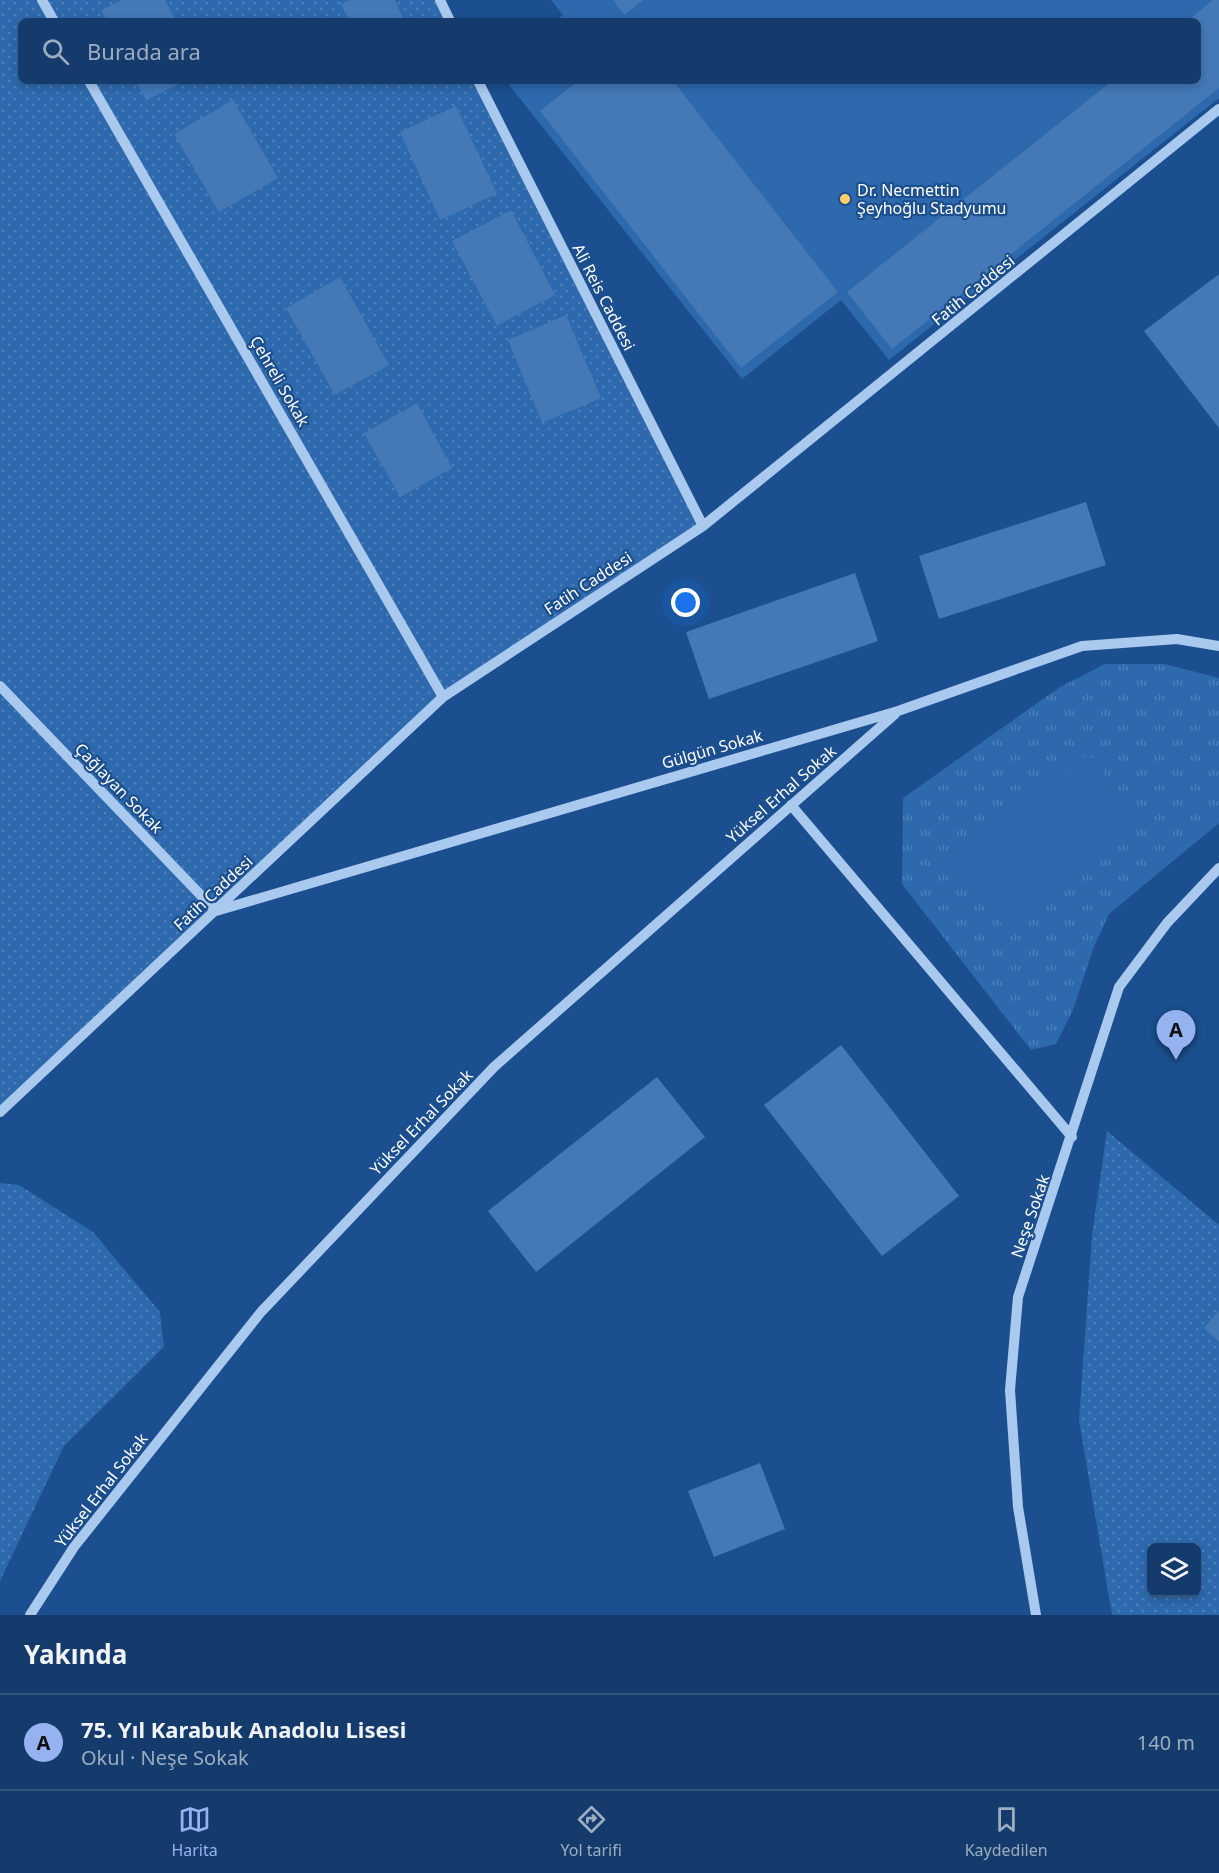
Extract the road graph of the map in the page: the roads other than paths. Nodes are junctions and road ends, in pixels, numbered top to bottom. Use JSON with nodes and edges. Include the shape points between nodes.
{"nodes":[{"id":1,"x":42,"y":0,"type":"edge"},
{"id":2,"x":440,"y":0,"type":"edge"},
{"id":3,"x":52,"y":18,"type":"edge"},
{"id":4,"x":449,"y":18,"type":"edge"},
{"id":5,"x":91,"y":84,"type":"edge"},
{"id":6,"x":480,"y":84,"type":"edge"},
{"id":7,"x":1219,"y":109,"type":"edge"},
{"id":8,"x":703,"y":526,"type":"junction"},
{"id":9,"x":1219,"y":646,"type":"edge"},
{"id":10,"x":0,"y":686,"type":"edge"},
{"id":11,"x":443,"y":697,"type":"junction"},
{"id":12,"x":898,"y":711,"type":"junction"},
{"id":13,"x":791,"y":806,"type":"junction"},
{"id":14,"x":1219,"y":868,"type":"edge"},
{"id":15,"x":216,"y":911,"type":"junction"},
{"id":16,"x":0,"y":1112,"type":"edge"},
{"id":17,"x":1072,"y":1137,"type":"junction"},
{"id":18,"x":30,"y":1615,"type":"edge"},
{"id":19,"x":1036,"y":1615,"type":"edge"}],
"edges":[{"from":1,"to":3,"type":"street"},
{"from":2,"to":4,"type":"street"},
{"from":5,"to":11,"type":"street","name":"Çehreli Sokak"},
{"from":6,"to":8,"type":"street","name":"Ali Reis Caddesi"},
{"from":7,"to":8,"type":"street","name":"Fatih Caddesi"},
{"from":8,"to":11,"type":"street","name":"Fatih Caddesi"},
{"from":9,"to":12,"type":"street","name":"Gülgün Sokak","via":[[1177,639],[1082,646]]},
{"from":10,"to":15,"type":"street","name":"Çağlayan Sokak"},
{"from":11,"to":15,"type":"street","name":"Fatih Caddesi"},
{"from":12,"to":13,"type":"street","name":"Yüksel Erhal Sokak"},
{"from":12,"to":15,"type":"street","name":"Gülgün Sokak"},
{"from":13,"to":17,"type":"street"},
{"from":13,"to":18,"type":"street","name":"Yüksel Erhal Sokak","via":[[494,1067],[261,1312],[74,1547]]},
{"from":14,"to":17,"type":"street","name":"Neşe Sokak","via":[[1167,923],[1119,987]]},
{"from":15,"to":16,"type":"street","name":"Fatih Caddesi"},
{"from":17,"to":19,"type":"street","name":"Neşe Sokak","via":[[1018,1297],[1010,1390],[1018,1507]]}]}
